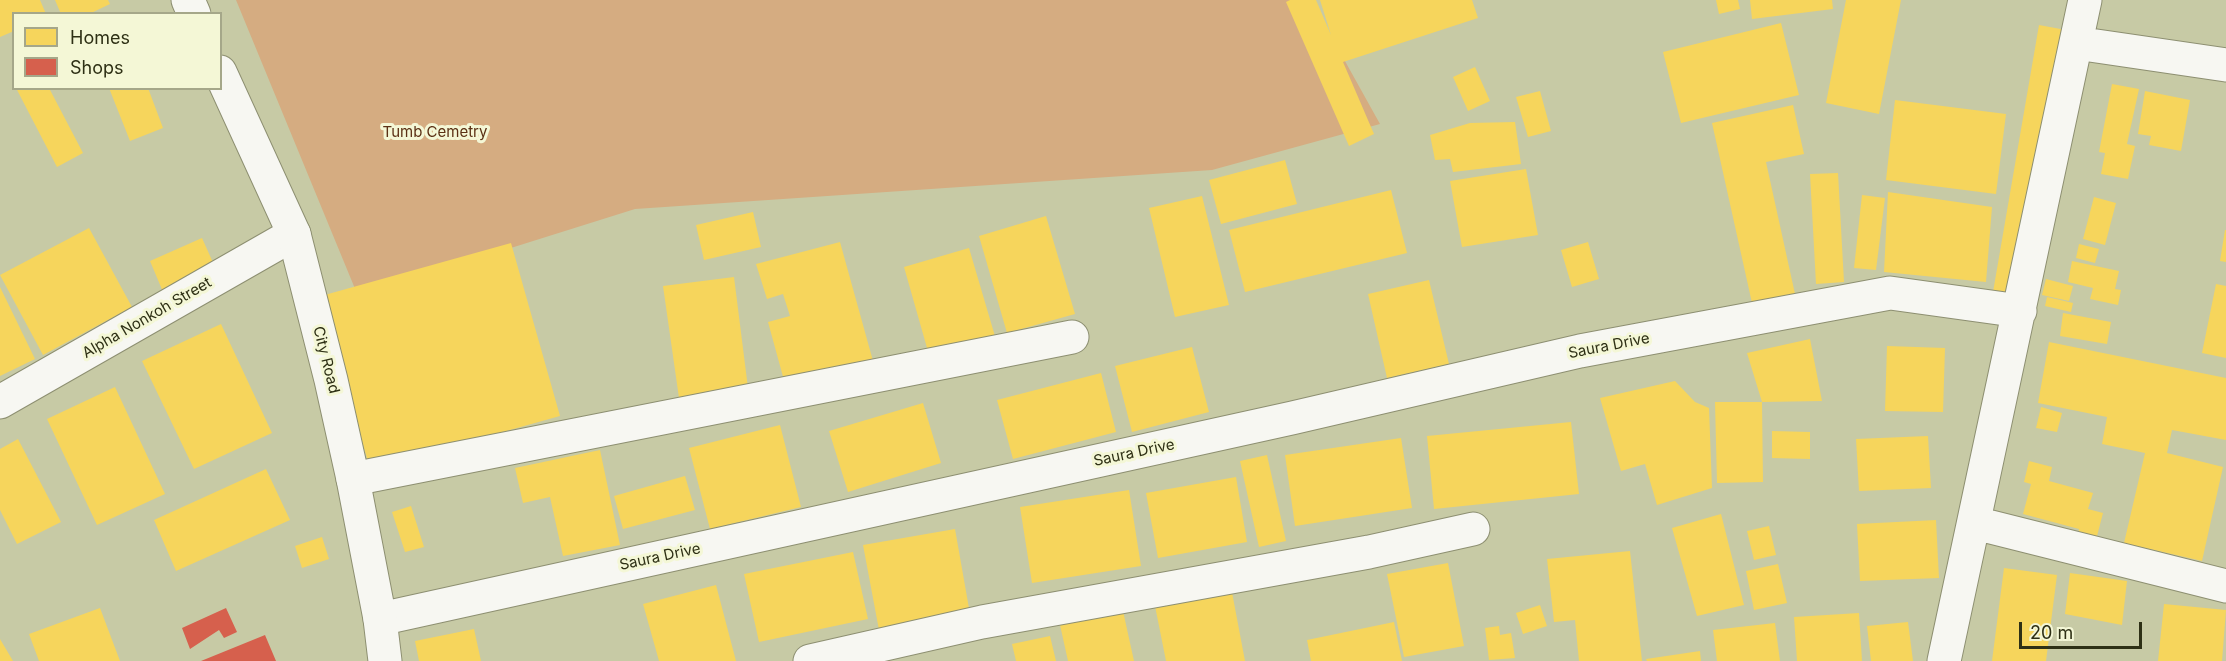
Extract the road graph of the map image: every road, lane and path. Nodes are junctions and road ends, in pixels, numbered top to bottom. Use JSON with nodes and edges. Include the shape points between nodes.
{"nodes":[{"id":1,"x":2085,"y":0,"type":"edge"},
{"id":2,"x":2076,"y":43,"type":"junction"},
{"id":3,"x":2226,"y":65,"type":"edge"},
{"id":4,"x":222,"y":76,"type":"edge"},
{"id":5,"x":294,"y":234,"type":"junction"},
{"id":6,"x":2020,"y":311,"type":"junction"},
{"id":7,"x":1072,"y":337,"type":"dead end"},
{"id":8,"x":0,"y":402,"type":"edge"},
{"id":9,"x":353,"y":479,"type":"junction"},
{"id":10,"x":1975,"y":523,"type":"junction"},
{"id":11,"x":1473,"y":529,"type":"dead end"},
{"id":12,"x":2226,"y":586,"type":"edge"},
{"id":13,"x":380,"y":619,"type":"junction"},
{"id":14,"x":385,"y":661,"type":"edge"},
{"id":15,"x":810,"y":661,"type":"edge"},
{"id":16,"x":1944,"y":661,"type":"edge"}],
"edges":[{"from":1,"to":2,"type":"street"},
{"from":2,"to":3,"type":"street"},
{"from":2,"to":6,"type":"street"},
{"from":4,"to":5,"type":"street","name":"City Road"},
{"from":5,"to":8,"type":"street","name":"Alpha Nonkoh Street"},
{"from":5,"to":9,"type":"street","name":"City Road"},
{"from":6,"to":10,"type":"street"},
{"from":6,"to":13,"type":"street","name":"Saura Drive","via":[[1890,293],[1580,351]]},
{"from":7,"to":9,"type":"street"},
{"from":9,"to":13,"type":"street","name":"City Road"},
{"from":10,"to":12,"type":"street"},
{"from":10,"to":16,"type":"street"},
{"from":11,"to":15,"type":"street","via":[[1369,552],[982,622]]},
{"from":13,"to":14,"type":"street","name":"City Road"}]}
